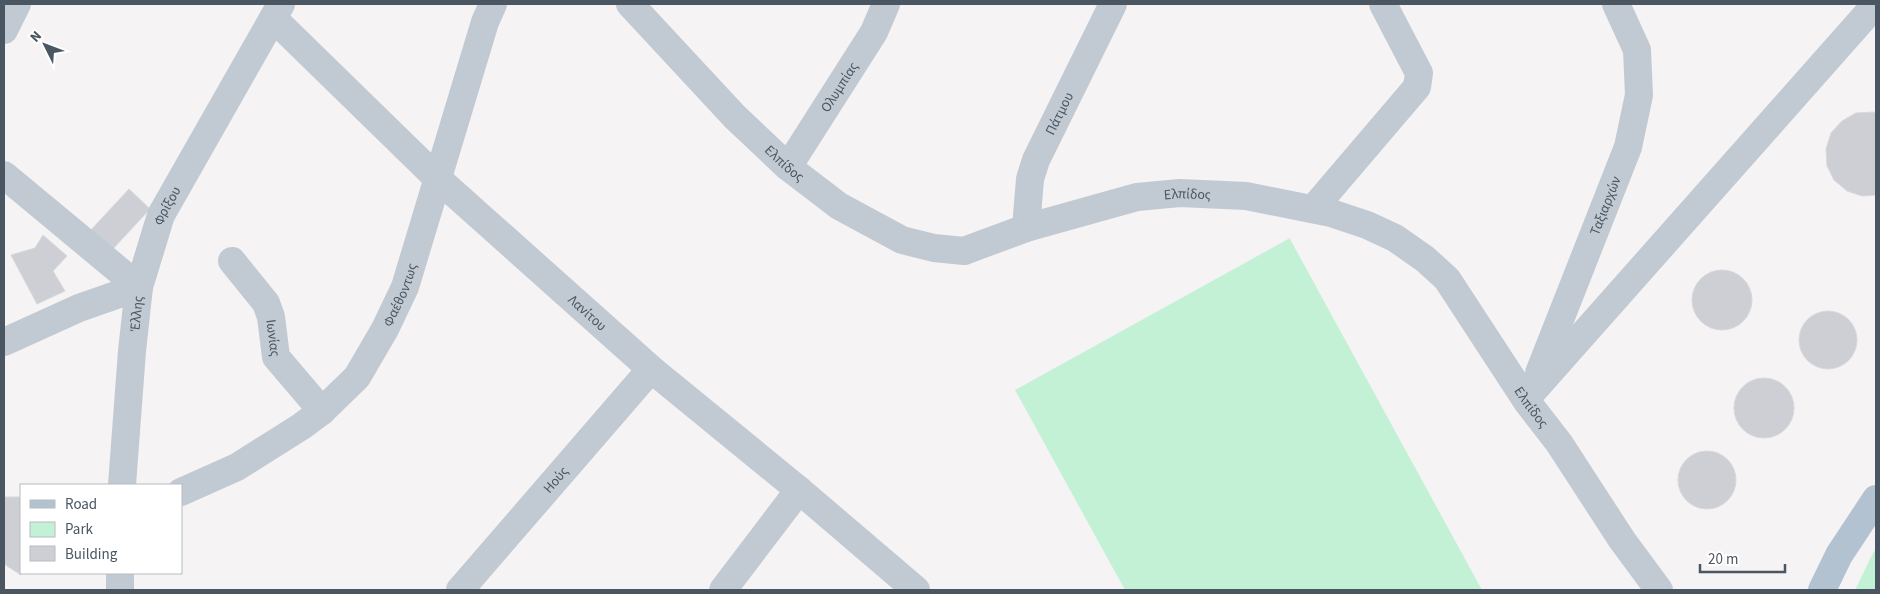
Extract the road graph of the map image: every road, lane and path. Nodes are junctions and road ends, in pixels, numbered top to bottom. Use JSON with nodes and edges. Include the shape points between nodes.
{"nodes":[{"id":1,"x":17,"y":4,"type":"edge"},
{"id":2,"x":493,"y":4,"type":"edge"},
{"id":3,"x":630,"y":4,"type":"edge"},
{"id":4,"x":886,"y":4,"type":"edge"},
{"id":5,"x":1113,"y":4,"type":"edge"},
{"id":6,"x":1383,"y":4,"type":"edge"},
{"id":7,"x":1616,"y":4,"type":"edge"},
{"id":8,"x":1876,"y":4,"type":"edge"},
{"id":9,"x":277,"y":11,"type":"edge"},
{"id":10,"x":4,"y":30,"type":"edge"},
{"id":11,"x":788,"y":167,"type":"junction"},
{"id":12,"x":4,"y":175,"type":"edge"},
{"id":13,"x":437,"y":178,"type":"junction"},
{"id":14,"x":1313,"y":209,"type":"junction"},
{"id":15,"x":1026,"y":228,"type":"junction"},
{"id":16,"x":232,"y":261,"type":"dead end"},
{"id":17,"x":139,"y":287,"type":"junction"},
{"id":18,"x":4,"y":342,"type":"edge"},
{"id":19,"x":651,"y":369,"type":"junction"},
{"id":20,"x":1530,"y":397,"type":"junction"},
{"id":21,"x":322,"y":411,"type":"junction"},
{"id":22,"x":122,"y":484,"type":"edge"},
{"id":23,"x":799,"y":490,"type":"junction"},
{"id":24,"x":182,"y":492,"type":"edge"},
{"id":25,"x":1876,"y":499,"type":"edge"},
{"id":26,"x":120,"y":574,"type":"edge"},
{"id":27,"x":120,"y":590,"type":"edge"},
{"id":28,"x":460,"y":590,"type":"edge"},
{"id":29,"x":723,"y":590,"type":"edge"},
{"id":30,"x":916,"y":590,"type":"edge"},
{"id":31,"x":1659,"y":590,"type":"edge"},
{"id":32,"x":1822,"y":590,"type":"edge"}],
"edges":[{"from":1,"to":10,"type":"street"},
{"from":2,"to":13,"type":"street","name":"Φαέθοντως"},
{"from":3,"to":11,"type":"street","name":"Ελπίδος","via":[[735,116]]},
{"from":4,"to":11,"type":"street","name":"Ολυμπίας","via":[[874,32]]},
{"from":5,"to":15,"type":"street","name":"Πάτμου","via":[[1036,160],[1030,179]]},
{"from":6,"to":14,"type":"street","via":[[1419,73],[1417,87]]},
{"from":7,"to":20,"type":"street","name":"Ταξιαρχών","via":[[1637,50],[1639,95],[1630,138]]},
{"from":8,"to":20,"type":"street"},
{"from":9,"to":13,"type":"street","name":"Λανίτου"},
{"from":9,"to":17,"type":"street","name":"Φρίξου","via":[[161,215]]},
{"from":11,"to":15,"type":"street","name":"Ελπίδος","via":[[839,206],[902,240],[934,248],[964,250]]},
{"from":12,"to":17,"type":"street","name":"Έλλης"},
{"from":13,"to":19,"type":"street","name":"Λανίτου"},
{"from":13,"to":21,"type":"street","name":"Φαέθοντως","via":[[405,287],[385,329],[357,377]]},
{"from":14,"to":15,"type":"street","name":"Ελπίδος","via":[[1246,196],[1180,193],[1137,197]]},
{"from":14,"to":20,"type":"street","name":"Ελπίδος","via":[[1367,225],[1396,238],[1432,266],[1447,279]]},
{"from":16,"to":21,"type":"street","name":"Ιωνίας","via":[[266,303],[276,356]]},
{"from":17,"to":18,"type":"street","via":[[79,308]]},
{"from":17,"to":22,"type":"street","name":"Έλλης"},
{"from":19,"to":23,"type":"street","name":"Λανίτου"},
{"from":19,"to":28,"type":"street","name":"Ηούς"},
{"from":20,"to":31,"type":"street","name":"Ελπίδος","via":[[1622,540]]},
{"from":21,"to":24,"type":"street","name":"Φαέθοντως","via":[[237,467]]},
{"from":23,"to":29,"type":"street"},
{"from":23,"to":30,"type":"street","name":"Λανίτου"},
{"from":25,"to":32,"type":"main road","via":[[1839,555]]},
{"from":26,"to":27,"type":"street"}]}
